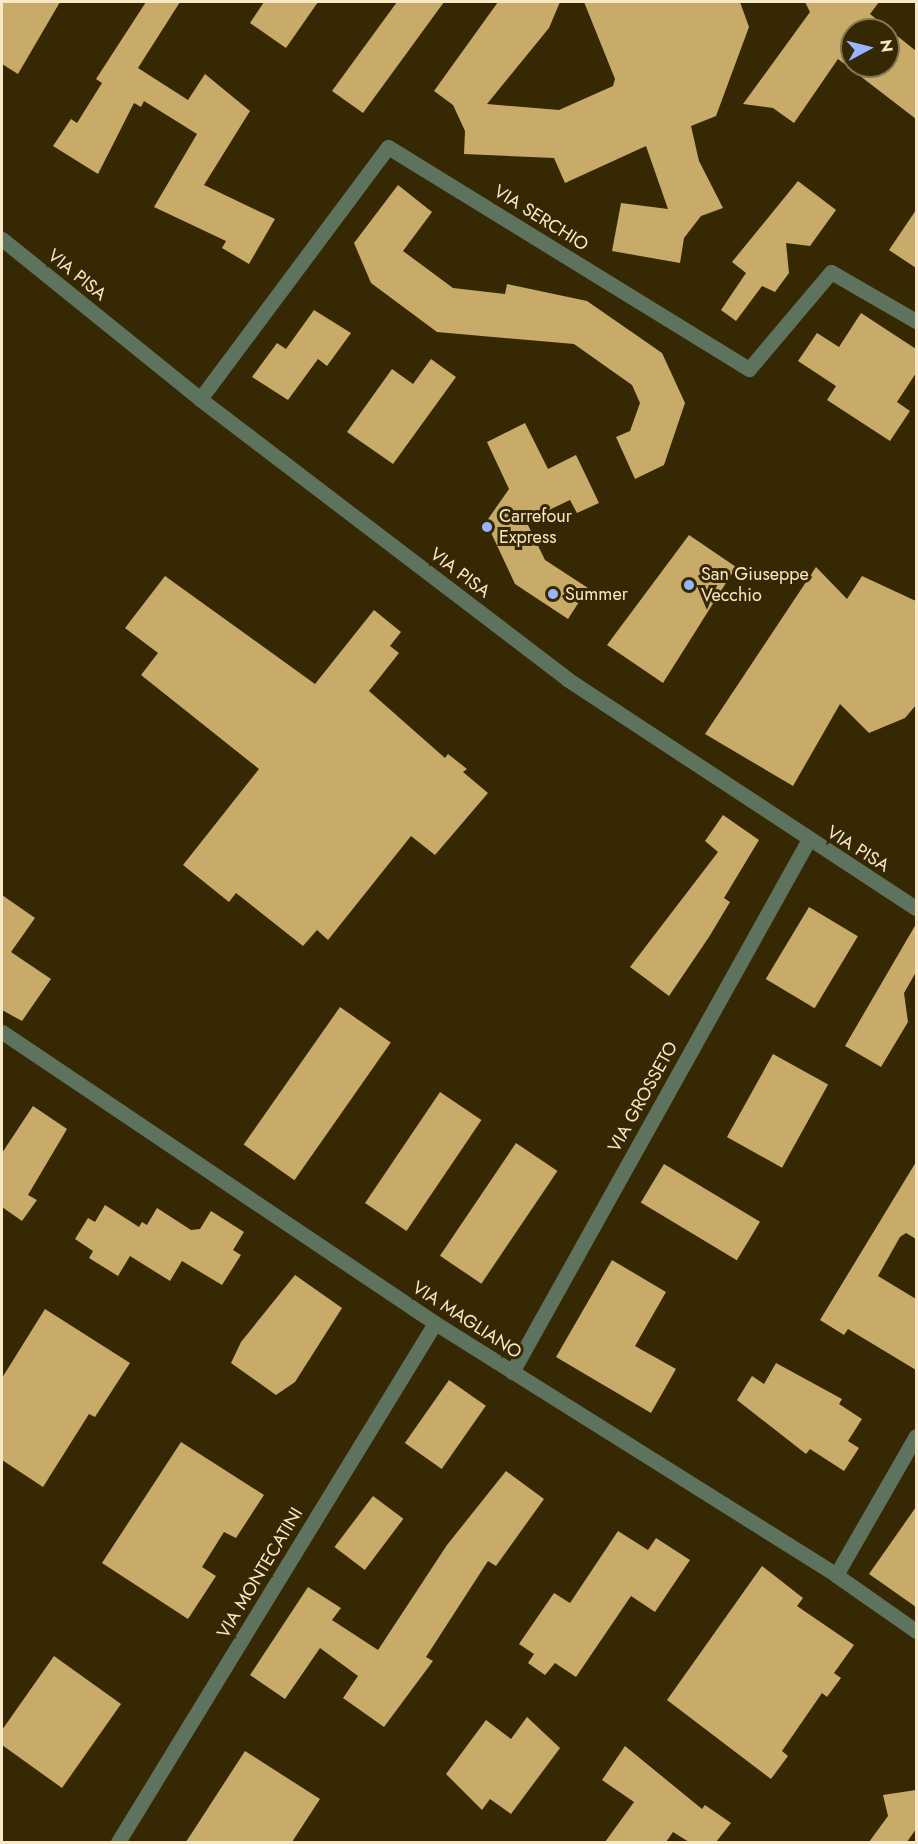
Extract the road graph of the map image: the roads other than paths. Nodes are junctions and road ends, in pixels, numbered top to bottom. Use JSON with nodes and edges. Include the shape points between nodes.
{"nodes":[{"id":1,"x":2,"y":239,"type":"edge"},
{"id":2,"x":916,"y":321,"type":"edge"},
{"id":3,"x":200,"y":399,"type":"junction"},
{"id":4,"x":808,"y":841,"type":"junction"},
{"id":5,"x":916,"y":908,"type":"edge"},
{"id":6,"x":2,"y":1032,"type":"edge"},
{"id":7,"x":435,"y":1323,"type":"junction"},
{"id":8,"x":512,"y":1372,"type":"junction"},
{"id":9,"x":916,"y":1436,"type":"edge"},
{"id":10,"x":836,"y":1575,"type":"junction"},
{"id":11,"x":916,"y":1631,"type":"edge"},
{"id":12,"x":118,"y":1842,"type":"edge"}],
"edges":[{"from":1,"to":3,"type":"street","name":"VIA PISA"},
{"from":2,"to":3,"type":"street","name":"VIA SERCHIO","via":[[831,272],[749,369],[388,147]]},
{"from":3,"to":4,"type":"street","name":"VIA PISA","via":[[567,679]]},
{"from":4,"to":5,"type":"street","name":"VIA PISA"},
{"from":4,"to":8,"type":"street","name":"VIA GROSSETO"},
{"from":6,"to":7,"type":"street","name":"VIA MAGLIANO"},
{"from":7,"to":8,"type":"street","name":"VIA MAGLIANO"},
{"from":7,"to":12,"type":"street","name":"VIA MONTECATINI"},
{"from":8,"to":10,"type":"street","name":"VIA MAGLIANO"},
{"from":9,"to":10,"type":"street"},
{"from":10,"to":11,"type":"street","name":"VIA MAGLIANO"}]}
